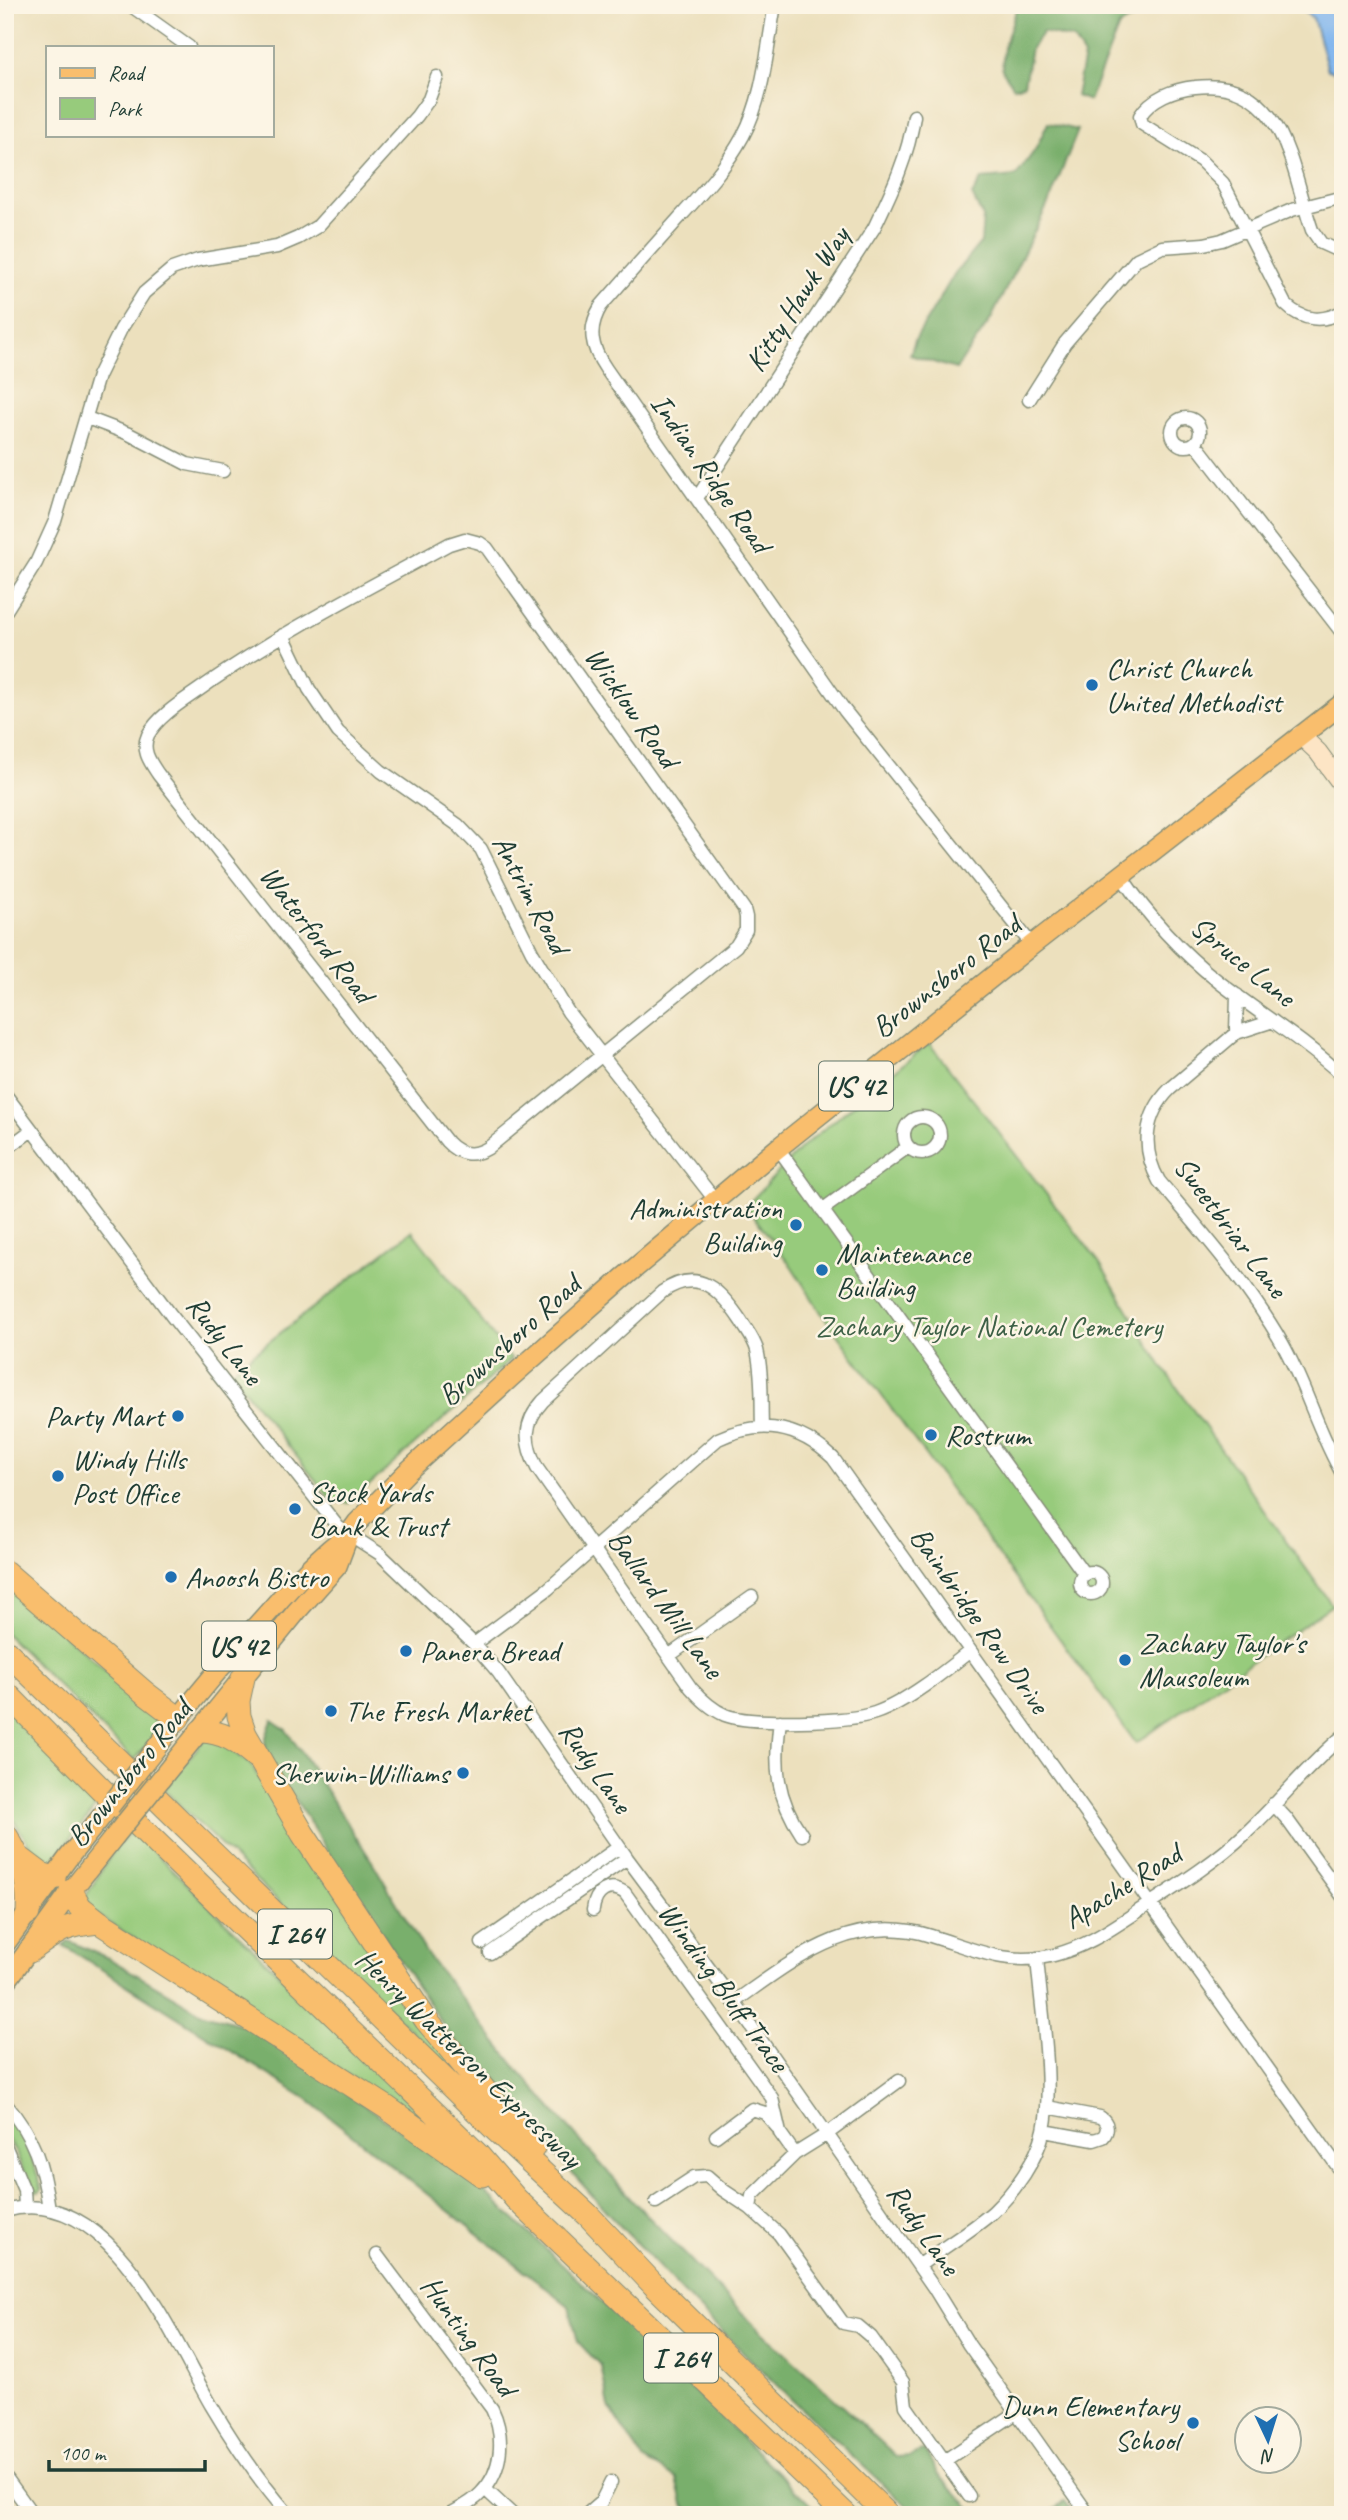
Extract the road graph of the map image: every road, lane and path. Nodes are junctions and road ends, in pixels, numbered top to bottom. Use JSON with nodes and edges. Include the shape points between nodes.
{"nodes":[{"id":1,"x":130,"y":5,"type":"edge"},
{"id":2,"x":775,"y":5,"type":"edge"},
{"id":3,"x":188,"y":46,"type":"edge"},
{"id":4,"x":437,"y":78,"type":"dead end"},
{"id":5,"x":914,"y":116,"type":"dead end"},
{"id":6,"x":1343,"y":197,"type":"edge"},
{"id":7,"x":1305,"y":206,"type":"junction"},
{"id":8,"x":1247,"y":229,"type":"junction"},
{"id":9,"x":1343,"y":253,"type":"edge"},
{"id":10,"x":1343,"y":311,"type":"edge"},
{"id":11,"x":1029,"y":400,"type":"dead end"},
{"id":12,"x":87,"y":418,"type":"junction"},
{"id":13,"x":1195,"y":443,"type":"dead end"},
{"id":14,"x":223,"y":471,"type":"dead end"},
{"id":15,"x":697,"y":498,"type":"junction"},
{"id":16,"x":5,"y":612,"type":"edge"},
{"id":17,"x":1343,"y":634,"type":"edge"},
{"id":18,"x":283,"y":635,"type":"junction"},
{"id":19,"x":1343,"y":703,"type":"edge"},
{"id":20,"x":1300,"y":735,"type":"junction"},
{"id":21,"x":1343,"y":786,"type":"edge"},
{"id":22,"x":1121,"y":876,"type":"junction"},
{"id":23,"x":1032,"y":945,"type":"junction"},
{"id":24,"x":1237,"y":995,"type":"junction"},
{"id":25,"x":1273,"y":1021,"type":"junction"},
{"id":26,"x":1237,"y":1033,"type":"junction"},
{"id":27,"x":602,"y":1055,"type":"junction"},
{"id":28,"x":1343,"y":1076,"type":"edge"},
{"id":29,"x":5,"y":1094,"type":"edge"},
{"id":30,"x":32,"y":1130,"type":"junction"},
{"id":31,"x":908,"y":1147,"type":"dead end"},
{"id":32,"x":778,"y":1148,"type":"junction"},
{"id":33,"x":5,"y":1150,"type":"edge"},
{"id":34,"x":715,"y":1200,"type":"junction"},
{"id":35,"x":822,"y":1210,"type":"junction"},
{"id":36,"x":762,"y":1427,"type":"junction"},
{"id":37,"x":1343,"y":1475,"type":"edge"},
{"id":38,"x":349,"y":1534,"type":"junction"},
{"id":39,"x":593,"y":1549,"type":"junction"},
{"id":40,"x":5,"y":1572,"type":"edge"},
{"id":41,"x":1085,"y":1575,"type":"dead end"},
{"id":42,"x":752,"y":1597,"type":"dead end"},
{"id":43,"x":474,"y":1644,"type":"junction"},
{"id":44,"x":5,"y":1650,"type":"edge"},
{"id":45,"x":970,"y":1651,"type":"junction"},
{"id":46,"x":670,"y":1655,"type":"junction"},
{"id":47,"x":243,"y":1678,"type":"junction"},
{"id":48,"x":5,"y":1692,"type":"edge"},
{"id":49,"x":178,"y":1718,"type":"junction"},
{"id":50,"x":780,"y":1721,"type":"junction"},
{"id":51,"x":201,"y":1731,"type":"junction"},
{"id":52,"x":1343,"y":1736,"type":"edge"},
{"id":53,"x":256,"y":1757,"type":"junction"},
{"id":54,"x":1273,"y":1804,"type":"junction"},
{"id":55,"x":5,"y":1834,"type":"edge"},
{"id":56,"x":802,"y":1835,"type":"dead end"},
{"id":57,"x":619,"y":1847,"type":"junction"},
{"id":58,"x":627,"y":1858,"type":"junction"},
{"id":59,"x":21,"y":1859,"type":"junction"},
{"id":60,"x":63,"y":1884,"type":"junction"},
{"id":61,"x":1343,"y":1897,"type":"edge"},
{"id":62,"x":1150,"y":1904,"type":"junction"},
{"id":63,"x":593,"y":1909,"type":"dead end"},
{"id":64,"x":28,"y":1913,"type":"junction"},
{"id":65,"x":99,"y":1922,"type":"junction"},
{"id":66,"x":5,"y":1944,"type":"edge"},
{"id":67,"x":30,"y":1951,"type":"junction"},
{"id":68,"x":1037,"y":1958,"type":"junction"},
{"id":69,"x":5,"y":1983,"type":"edge"},
{"id":70,"x":734,"y":2002,"type":"junction"},
{"id":71,"x":899,"y":2081,"type":"dead end"},
{"id":72,"x":5,"y":2104,"type":"edge"},
{"id":73,"x":1047,"y":2107,"type":"junction"},
{"id":74,"x":777,"y":2127,"type":"junction"},
{"id":75,"x":1044,"y":2131,"type":"junction"},
{"id":76,"x":827,"y":2134,"type":"junction"},
{"id":77,"x":716,"y":2136,"type":"dead end"},
{"id":78,"x":5,"y":2145,"type":"edge"},
{"id":79,"x":795,"y":2154,"type":"junction"},
{"id":80,"x":1343,"y":2174,"type":"edge"},
{"id":81,"x":516,"y":2199,"type":"junction"},
{"id":82,"x":656,"y":2202,"type":"dead end"},
{"id":83,"x":37,"y":2208,"type":"junction"},
{"id":84,"x":750,"y":2208,"type":"junction"},
{"id":85,"x":5,"y":2211,"type":"edge"},
{"id":86,"x":588,"y":2215,"type":"junction"},
{"id":87,"x":377,"y":2255,"type":"dead end"},
{"id":88,"x":919,"y":2266,"type":"junction"},
{"id":89,"x":1016,"y":2413,"type":"junction"},
{"id":90,"x":944,"y":2461,"type":"junction"},
{"id":91,"x":5,"y":2476,"type":"edge"},
{"id":92,"x":611,"y":2483,"type":"dead end"},
{"id":93,"x":485,"y":2488,"type":"junction"},
{"id":94,"x":969,"y":2496,"type":"dead end"},
{"id":95,"x":33,"y":2515,"type":"edge"},
{"id":96,"x":289,"y":2515,"type":"edge"},
{"id":97,"x":448,"y":2515,"type":"edge"},
{"id":98,"x":513,"y":2515,"type":"edge"},
{"id":99,"x":586,"y":2515,"type":"edge"},
{"id":100,"x":846,"y":2515,"type":"edge"},
{"id":101,"x":888,"y":2515,"type":"edge"},
{"id":102,"x":1089,"y":2515,"type":"edge"}],
"edges":[{"from":1,"to":3,"type":"street"},
{"from":2,"to":15,"type":"street","name":"Indian Ridge Road","via":[[762,76],[744,135],[712,180],[601,306],[592,327],[597,355]]},
{"from":4,"to":12,"type":"street","via":[[425,107],[318,226],[277,247],[183,264],[152,284],[121,329],[98,376]]},
{"from":5,"to":15,"type":"street","name":"Kitty Hawk Way","via":[[910,140],[874,228]]},
{"from":6,"to":7,"type":"street"},
{"from":7,"to":8,"type":"street"},
{"from":7,"to":8,"type":"street","via":[[1284,137],[1273,119],[1247,97],[1200,86],[1153,102],[1140,121],[1217,175]]},
{"from":7,"to":9,"type":"street","via":[[1318,240]]},
{"from":8,"to":10,"type":"street","via":[[1290,309],[1319,319]]},
{"from":8,"to":11,"type":"street","via":[[1213,243],[1162,247],[1137,259],[1065,343]]},
{"from":12,"to":14,"type":"street","via":[[187,464]]},
{"from":12,"to":16,"type":"street","via":[[55,521],[31,572]]},
{"from":13,"to":17,"type":"street"},
{"from":15,"to":23,"type":"street","name":"Indian Ridge Road","via":[[845,711]]},
{"from":18,"to":27,"type":"street","name":"Antrim Road","via":[[338,732],[381,771],[458,825],[481,849],[548,980]]},
{"from":18,"to":27,"type":"street","name":"Waterford Road","via":[[206,685],[156,725],[146,752],[158,774],[453,1148],[465,1154],[488,1148]]},
{"from":18,"to":27,"type":"street","name":"Wicklow Road","via":[[458,540],[472,540],[487,548],[746,917],[746,930],[736,946]]},
{"from":19,"to":20,"type":"main road","name":"Brownsboro Road","number":"US 42"},
{"from":20,"to":21,"type":"street"},
{"from":20,"to":22,"type":"main road","name":"Brownsboro Road","number":"US 42"},
{"from":22,"to":23,"type":"main road","name":"Brownsboro Road","number":"US 42"},
{"from":22,"to":24,"type":"street","name":"Spruce Lane","via":[[1173,941]]},
{"from":23,"to":32,"type":"main road","name":"Brownsboro Road","number":"US 42"},
{"from":24,"to":25,"type":"street","name":"Spruce Lane"},
{"from":24,"to":26,"type":"street"},
{"from":25,"to":26,"type":"street","name":"Sweetbriar Lane"},
{"from":25,"to":28,"type":"street","name":"Spruce Lane"},
{"from":26,"to":37,"type":"street","name":"Sweetbriar Lane","via":[[1154,1108],[1148,1124],[1149,1157],[1159,1181],[1243,1283],[1276,1333]]},
{"from":27,"to":34,"type":"street","name":"Antrim Road"},
{"from":29,"to":30,"type":"street","name":"Rudy Lane"},
{"from":30,"to":33,"type":"street"},
{"from":30,"to":38,"type":"street","name":"Rudy Lane","via":[[171,1315],[338,1527]]},
{"from":31,"to":35,"type":"street"},
{"from":32,"to":34,"type":"main road","name":"Brownsboro Road","number":"US 42"},
{"from":32,"to":35,"type":"street"},
{"from":34,"to":38,"type":"main road","name":"Brownsboro Road","number":"US 42","via":[[511,1377],[397,1482]]},
{"from":35,"to":41,"type":"street"},
{"from":36,"to":39,"type":"street","name":"Bainbridge Row Drive","via":[[734,1432],[711,1444]]},
{"from":36,"to":39,"type":"street","name":"Ballard Mill Lane","via":[[759,1365],[752,1338],[723,1296],[708,1285],[690,1281],[662,1292],[530,1417],[527,1446],[537,1468]]},
{"from":36,"to":45,"type":"street","name":"Bainbridge Row Drive","via":[[807,1438],[833,1458]]},
{"from":38,"to":43,"type":"street","name":"Rudy Lane","via":[[380,1554]]},
{"from":38,"to":47,"type":"main road","name":"Brownsboro Road","number":"US 42","via":[[337,1566]]},
{"from":38,"to":49,"type":"main road","name":"Brownsboro Road","number":"US 42","via":[[317,1560]]},
{"from":39,"to":43,"type":"street","name":"Bainbridge Row Drive"},
{"from":39,"to":46,"type":"street","name":"Ballard Mill Lane"},
{"from":40,"to":49,"type":"highway"},
{"from":42,"to":46,"type":"street"},
{"from":43,"to":57,"type":"street","name":"Rudy Lane"},
{"from":44,"to":86,"type":"highway","name":"Henry Watterson Expressway","number":"I 264"},
{"from":45,"to":50,"type":"street","name":"Ballard Mill Lane","via":[[876,1713],[841,1720]]},
{"from":45,"to":62,"type":"street","name":"Bainbridge Row Drive"},
{"from":46,"to":50,"type":"street","name":"Ballard Mill Lane","via":[[691,1688],[711,1708],[732,1717]]},
{"from":47,"to":51,"type":"main road","name":"Brownsboro Road","number":"US 42"},
{"from":47,"to":53,"type":"highway","via":[[239,1716]]},
{"from":48,"to":81,"type":"highway","name":"Henry Watterson Expressway","number":"I 264","via":[[477,2154]]},
{"from":49,"to":51,"type":"main road"},
{"from":49,"to":60,"type":"main road","name":"Brownsboro Road","number":"US 42","bridge":true,"via":[[94,1826]]},
{"from":50,"to":56,"type":"street","via":[[779,1784],[785,1808]]},
{"from":51,"to":53,"type":"highway","via":[[236,1740]]},
{"from":51,"to":60,"type":"main road","name":"Brownsboro Road","number":"US 42","bridge":true,"via":[[110,1843]]},
{"from":52,"to":54,"type":"street","name":"Apache Road"},
{"from":53,"to":86,"type":"highway","via":[[426,2020]]},
{"from":54,"to":61,"type":"street"},
{"from":54,"to":62,"type":"street","name":"Apache Road","via":[[1230,1847]]},
{"from":55,"to":59,"type":"highway"},
{"from":57,"to":58,"type":"street","name":"Rudy Lane"},
{"from":57,"to":58,"type":"street","via":[[486,1948]]},
{"from":58,"to":70,"type":"street","name":"Rudy Lane"},
{"from":59,"to":60,"type":"highway"},
{"from":59,"to":64,"type":"highway","via":[[29,1892]]},
{"from":60,"to":64,"type":"main road","name":"Brownsboro Road","number":"US 42"},
{"from":60,"to":65,"type":"highway"},
{"from":60,"to":67,"type":"main road","name":"Brownsboro Road","number":"US 42"},
{"from":62,"to":68,"type":"street","name":"Apache Road","via":[[1086,1945]]},
{"from":62,"to":80,"type":"street","name":"Bainbridge Row Drive"},
{"from":63,"to":74,"type":"street","name":"Winding Bluff Trace","via":[[594,1898],[602,1890],[618,1889],[625,1894],[772,2098]]},
{"from":64,"to":66,"type":"main road","name":"Brownsboro Road","number":"US 42"},
{"from":65,"to":67,"type":"highway","via":[[60,1929]]},
{"from":65,"to":81,"type":"highway","via":[[386,2107]]},
{"from":67,"to":69,"type":"main road","name":"Brownsboro Road","number":"US 42"},
{"from":68,"to":70,"type":"street","name":"Apache Road","via":[[996,1957],[908,1931],[864,1931],[816,1946]]},
{"from":68,"to":73,"type":"street"},
{"from":70,"to":76,"type":"street","name":"Rudy Lane"},
{"from":71,"to":76,"type":"street"},
{"from":72,"to":83,"type":"street","via":[[40,2159]]},
{"from":73,"to":75,"type":"street"},
{"from":73,"to":75,"type":"street","via":[[1100,2117],[1107,2130],[1104,2137],[1094,2140]]},
{"from":74,"to":77,"type":"street","via":[[765,2113],[752,2109]]},
{"from":74,"to":79,"type":"street","name":"Winding Bluff Trace"},
{"from":75,"to":88,"type":"street","via":[[1010,2194]]},
{"from":76,"to":79,"type":"street"},
{"from":76,"to":88,"type":"street","name":"Rudy Lane"},
{"from":78,"to":83,"type":"street"},
{"from":79,"to":84,"type":"street","via":[[751,2196]]},
{"from":81,"to":100,"type":"highway","name":"Henry Watterson Expressway","number":"I 264"},
{"from":82,"to":84,"type":"street","via":[[694,2178],[708,2176]]},
{"from":83,"to":85,"type":"street"},
{"from":83,"to":96,"type":"street","via":[[77,2219],[110,2246],[144,2289],[247,2464]]},
{"from":84,"to":90,"type":"street","via":[[779,2234],[843,2323],[858,2326],[872,2337],[903,2382],[906,2406]]},
{"from":86,"to":101,"type":"highway","name":"Henry Watterson Expressway","number":"I 264"},
{"from":87,"to":93,"type":"street","name":"Hunting Road","via":[[497,2419],[500,2453]]},
{"from":88,"to":89,"type":"street","name":"Rudy Lane"},
{"from":89,"to":90,"type":"street"},
{"from":89,"to":102,"type":"street","name":"Rudy Lane"},
{"from":90,"to":94,"type":"street"},
{"from":91,"to":95,"type":"street"},
{"from":92,"to":99,"type":"street","via":[[601,2502]]},
{"from":93,"to":97,"type":"street","name":"Hunting Road"},
{"from":93,"to":98,"type":"street"}]}
